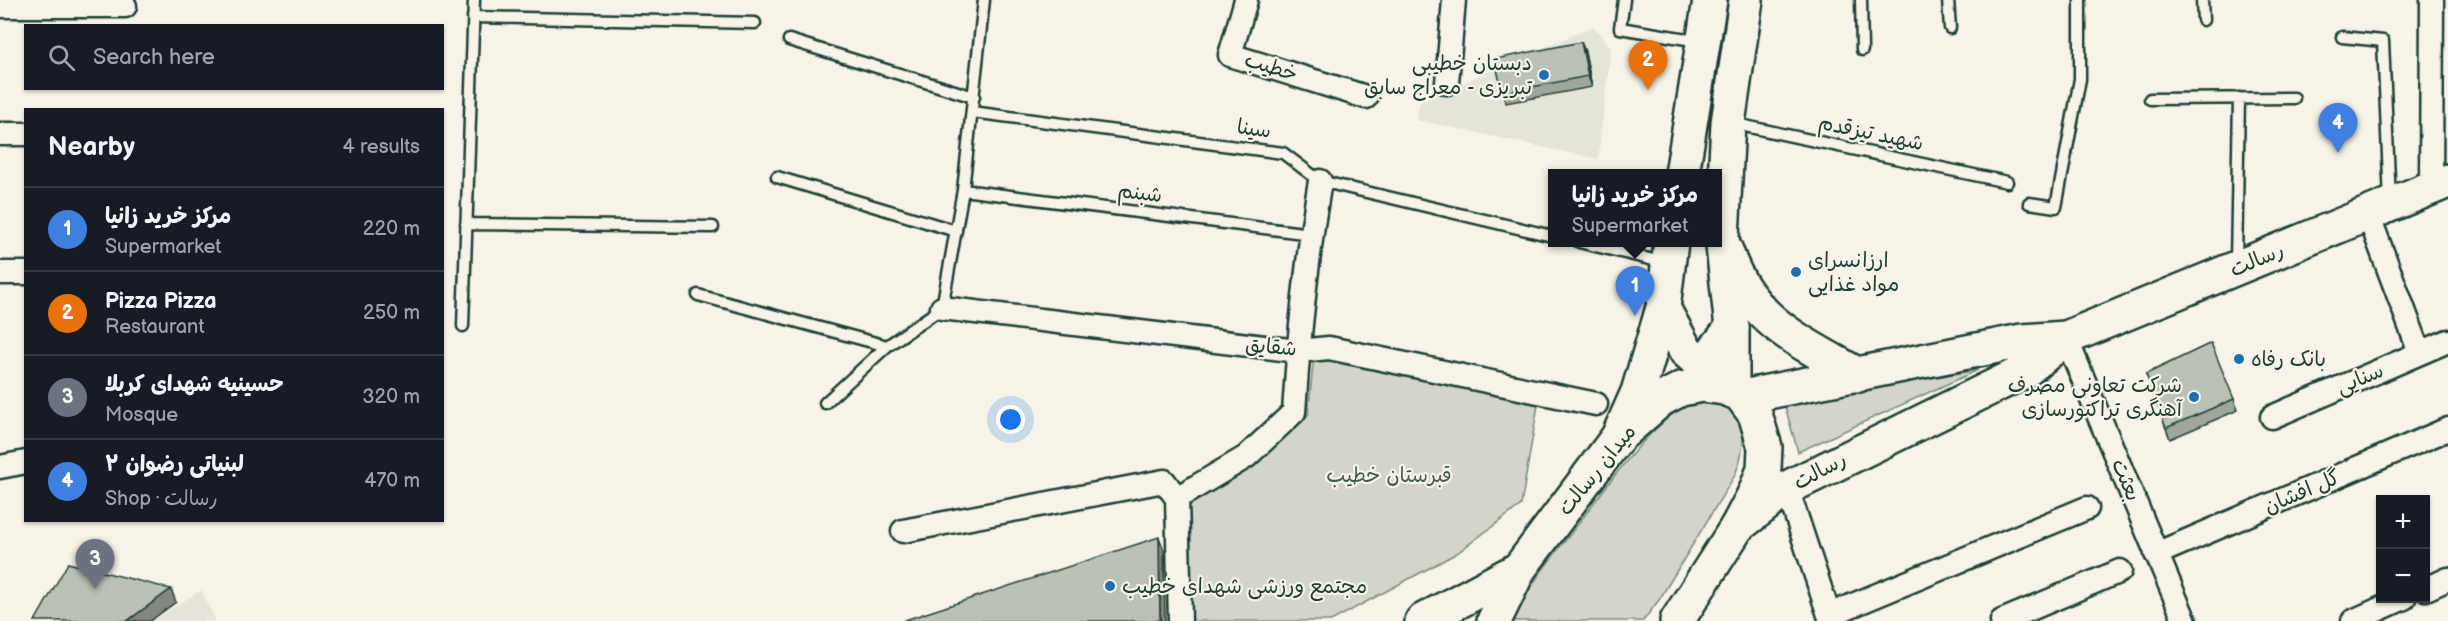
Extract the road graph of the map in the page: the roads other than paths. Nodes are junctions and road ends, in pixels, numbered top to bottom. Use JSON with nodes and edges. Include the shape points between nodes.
{"nodes":[{"id":1,"x":474,"y":0,"type":"edge"},
{"id":2,"x":984,"y":0,"type":"edge"},
{"id":3,"x":1246,"y":0,"type":"edge"},
{"id":4,"x":1454,"y":0,"type":"edge"},
{"id":5,"x":1624,"y":0,"type":"edge"},
{"id":6,"x":1710,"y":0,"type":"edge"},
{"id":7,"x":1746,"y":0,"type":"edge"},
{"id":8,"x":1861,"y":0,"type":"edge"},
{"id":9,"x":1948,"y":0,"type":"edge"},
{"id":10,"x":2080,"y":0,"type":"edge"},
{"id":11,"x":2202,"y":0,"type":"edge"},
{"id":12,"x":2432,"y":0,"type":"edge"},
{"id":13,"x":0,"y":6,"type":"edge"},
{"id":14,"x":125,"y":6,"type":"dead end"},
{"id":15,"x":473,"y":17,"type":"junction"},
{"id":16,"x":2203,"y":20,"type":"dead end"},
{"id":17,"x":755,"y":23,"type":"dead end"},
{"id":18,"x":1950,"y":28,"type":"dead end"},
{"id":19,"x":2342,"y":37,"type":"dead end"},
{"id":20,"x":789,"y":40,"type":"dead end"},
{"id":21,"x":1703,"y":42,"type":"junction"},
{"id":22,"x":1862,"y":50,"type":"dead end"},
{"id":23,"x":1447,"y":82,"type":"dead end"},
{"id":24,"x":974,"y":97,"type":"junction"},
{"id":25,"x":1366,"y":97,"type":"dead end"},
{"id":26,"x":2239,"y":98,"type":"junction"},
{"id":27,"x":2294,"y":98,"type":"dead end"},
{"id":28,"x":2150,"y":99,"type":"dead end"},
{"id":29,"x":972,"y":112,"type":"junction"},
{"id":30,"x":1728,"y":123,"type":"junction"},
{"id":31,"x":0,"y":134,"type":"edge"},
{"id":32,"x":24,"y":134,"type":"edge"},
{"id":33,"x":1683,"y":169,"type":"edge"},
{"id":34,"x":777,"y":177,"type":"dead end"},
{"id":35,"x":1320,"y":181,"type":"junction"},
{"id":36,"x":2007,"y":182,"type":"dead end"},
{"id":37,"x":2439,"y":185,"type":"edge"},
{"id":38,"x":963,"y":190,"type":"junction"},
{"id":39,"x":2029,"y":203,"type":"dead end"},
{"id":40,"x":2379,"y":209,"type":"junction"},
{"id":41,"x":466,"y":224,"type":"junction"},
{"id":42,"x":713,"y":227,"type":"dead end"},
{"id":43,"x":956,"y":231,"type":"junction"},
{"id":44,"x":1311,"y":234,"type":"junction"},
{"id":45,"x":1548,"y":235,"type":"edge"},
{"id":46,"x":1722,"y":237,"type":"junction"},
{"id":47,"x":1615,"y":247,"type":"edge"},
{"id":48,"x":1669,"y":253,"type":"edge"},
{"id":49,"x":2236,"y":269,"type":"junction"},
{"id":50,"x":0,"y":273,"type":"edge"},
{"id":51,"x":24,"y":273,"type":"edge"},
{"id":52,"x":698,"y":295,"type":"dead end"},
{"id":53,"x":942,"y":308,"type":"junction"},
{"id":54,"x":1663,"y":308,"type":"junction"},
{"id":55,"x":463,"y":326,"type":"dead end"},
{"id":56,"x":1732,"y":328,"type":"junction"},
{"id":57,"x":2066,"y":338,"type":"junction"},
{"id":58,"x":2448,"y":341,"type":"edge"},
{"id":59,"x":887,"y":346,"type":"junction"},
{"id":60,"x":1298,"y":351,"type":"junction"},
{"id":61,"x":2420,"y":353,"type":"junction"},
{"id":62,"x":1858,"y":375,"type":"junction"},
{"id":63,"x":1738,"y":394,"type":"junction"},
{"id":64,"x":825,"y":403,"type":"dead end"},
{"id":65,"x":1596,"y":404,"type":"dead end"},
{"id":66,"x":2272,"y":417,"type":"dead end"},
{"id":67,"x":2448,"y":429,"type":"edge"},
{"id":68,"x":1618,"y":437,"type":"junction"},
{"id":69,"x":24,"y":462,"type":"edge"},
{"id":70,"x":0,"y":467,"type":"edge"},
{"id":71,"x":1787,"y":488,"type":"junction"},
{"id":72,"x":1177,"y":498,"type":"junction"},
{"id":73,"x":2087,"y":508,"type":"dead end"},
{"id":74,"x":1737,"y":527,"type":"junction"},
{"id":75,"x":903,"y":531,"type":"dead end"},
{"id":76,"x":2156,"y":554,"type":"junction"},
{"id":77,"x":1710,"y":567,"type":"junction"},
{"id":78,"x":1519,"y":569,"type":"junction"},
{"id":79,"x":2120,"y":571,"type":"dead end"},
{"id":80,"x":2448,"y":579,"type":"edge"},
{"id":81,"x":2430,"y":587,"type":"edge"},
{"id":82,"x":2393,"y":603,"type":"edge"},
{"id":83,"x":1830,"y":618,"type":"edge"},
{"id":84,"x":1180,"y":621,"type":"edge"},
{"id":85,"x":1422,"y":621,"type":"edge"},
{"id":86,"x":1494,"y":621,"type":"edge"},
{"id":87,"x":1677,"y":621,"type":"edge"},
{"id":88,"x":1695,"y":621,"type":"edge"},
{"id":89,"x":2002,"y":621,"type":"edge"},
{"id":90,"x":2185,"y":621,"type":"edge"},
{"id":91,"x":2353,"y":621,"type":"edge"}],
"edges":[{"from":1,"to":15,"type":"lane"},
{"from":2,"to":24,"type":"lane"},
{"from":3,"to":25,"type":"street","name":"خطیب","via":[[1230,55]]},
{"from":4,"to":23,"type":"street"},
{"from":5,"to":21,"type":"lane","via":[[1620,28]]},
{"from":6,"to":21,"type":"main road"},
{"from":7,"to":30,"type":"main road"},
{"from":8,"to":22,"type":"lane"},
{"from":9,"to":18,"type":"lane"},
{"from":10,"to":39,"type":"lane","via":[[2080,79],[2056,207]]},
{"from":11,"to":16,"type":"lane"},
{"from":12,"to":37,"type":"street"},
{"from":13,"to":14,"type":"street"},
{"from":15,"to":17,"type":"lane"},
{"from":15,"to":41,"type":"lane"},
{"from":19,"to":40,"type":"lane","via":[[2383,41]]},
{"from":20,"to":24,"type":"lane"},
{"from":21,"to":33,"type":"main road"},
{"from":24,"to":29,"type":"lane"},
{"from":26,"to":27,"type":"lane"},
{"from":26,"to":28,"type":"lane"},
{"from":26,"to":49,"type":"lane"},
{"from":29,"to":35,"type":"lane","name":"سینا","via":[[1283,153]]},
{"from":29,"to":38,"type":"lane"},
{"from":30,"to":36,"type":"lane","name":"شهید تیزقدم"},
{"from":30,"to":46,"type":"main road"},
{"from":31,"to":32,"type":"street"},
{"from":34,"to":43,"type":"lane"},
{"from":35,"to":44,"type":"street"},
{"from":35,"to":45,"type":"lane","name":"سینا"},
{"from":37,"to":40,"type":"main road","name":"رسالت"},
{"from":38,"to":43,"type":"lane"},
{"from":38,"to":44,"type":"lane","name":"شبنم"},
{"from":40,"to":49,"type":"main road","name":"رسالت"},
{"from":40,"to":61,"type":"street"},
{"from":41,"to":42,"type":"lane"},
{"from":41,"to":55,"type":"lane"},
{"from":43,"to":53,"type":"lane"},
{"from":44,"to":60,"type":"street"},
{"from":46,"to":56,"type":"main road"},
{"from":46,"to":62,"type":"main road","via":[[1732,270],[1751,303],[1783,331]]},
{"from":47,"to":48,"type":"lane"},
{"from":48,"to":54,"type":"main road"},
{"from":49,"to":57,"type":"main road","name":"رسالت"},
{"from":50,"to":51,"type":"street"},
{"from":52,"to":59,"type":"lane"},
{"from":53,"to":59,"type":"lane"},
{"from":53,"to":60,"type":"street","name":"شقایق"},
{"from":54,"to":56,"type":"main road","via":[[1693,357],[1709,357]]},
{"from":54,"to":68,"type":"main road","via":[[1638,392]]},
{"from":56,"to":63,"type":"main road"},
{"from":57,"to":62,"type":"main road","name":"رسالت","via":[[2022,341]]},
{"from":57,"to":71,"type":"main road","name":"رسالت","via":[[2025,371]]},
{"from":57,"to":76,"type":"street","name":"بعثت"},
{"from":58,"to":61,"type":"street","name":"سنایی"},
{"from":59,"to":64,"type":"lane"},
{"from":60,"to":65,"type":"street","name":"شقایق","via":[[1329,348]]},
{"from":60,"to":72,"type":"street","via":[[1294,412],[1246,457]]},
{"from":61,"to":66,"type":"street","name":"سنایی"},
{"from":62,"to":63,"type":"main road","name":"رسالت"},
{"from":63,"to":68,"type":"main road","name":"میدان رسالت","via":[[1702,385],[1681,390],[1660,400]]},
{"from":63,"to":74,"type":"main road","via":[[1755,414],[1765,447],[1764,469]]},
{"from":67,"to":76,"type":"street","name":"گل افشان"},
{"from":68,"to":78,"type":"main road","name":"میدان رسالت"},
{"from":69,"to":70,"type":"street"},
{"from":71,"to":74,"type":"main road","name":"رسالت"},
{"from":71,"to":83,"type":"street"},
{"from":72,"to":75,"type":"street","via":[[1164,481]]},
{"from":72,"to":84,"type":"street"},
{"from":73,"to":83,"type":"street"},
{"from":74,"to":77,"type":"main road"},
{"from":76,"to":90,"type":"street","name":"بعثت"},
{"from":77,"to":87,"type":"main road"},
{"from":77,"to":88,"type":"main road"},
{"from":78,"to":85,"type":"main road"},
{"from":78,"to":86,"type":"main road","name":"میدان رسالت"},
{"from":79,"to":89,"type":"street"},
{"from":80,"to":81,"type":"street"},
{"from":82,"to":91,"type":"street"}]}
